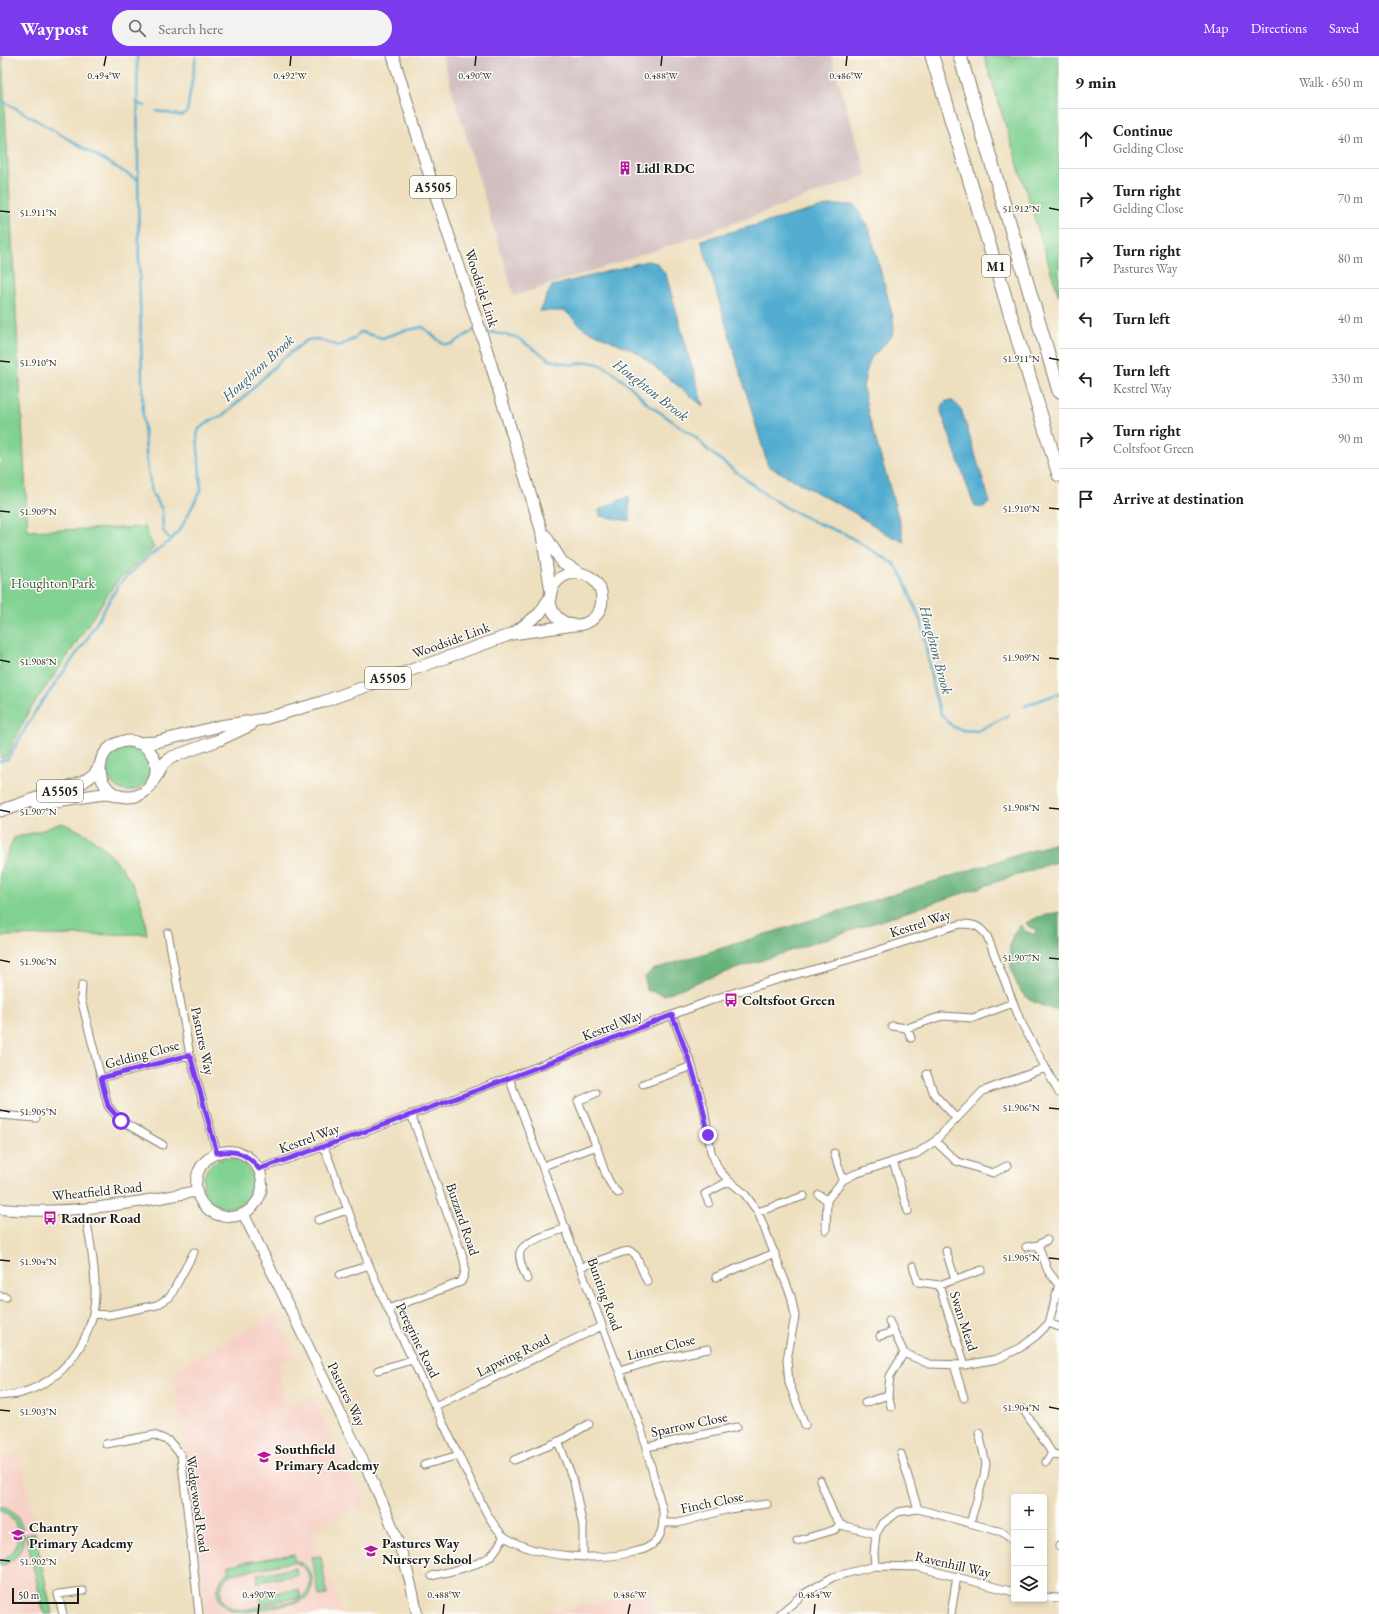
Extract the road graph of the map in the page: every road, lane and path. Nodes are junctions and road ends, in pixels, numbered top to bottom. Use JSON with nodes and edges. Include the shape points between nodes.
{"nodes":[{"id":1,"x":393,"y":56,"type":"edge"},
{"id":2,"x":932,"y":56,"type":"edge"},
{"id":3,"x":960,"y":57,"type":"edge"},
{"id":4,"x":1059,"y":391,"type":"edge"},
{"id":5,"x":1059,"y":476,"type":"edge"},
{"id":6,"x":541,"y":529,"type":"junction"},
{"id":7,"x":578,"y":572,"type":"junction"},
{"id":8,"x":550,"y":594,"type":"junction"},
{"id":9,"x":574,"y":625,"type":"junction"},
{"id":10,"x":512,"y":634,"type":"junction"},
{"id":11,"x":264,"y":719,"type":"junction"},
{"id":12,"x":136,"y":743,"type":"junction"},
{"id":13,"x":101,"y":763,"type":"junction"},
{"id":14,"x":155,"y":779,"type":"junction"},
{"id":15,"x":124,"y":797,"type":"junction"},
{"id":16,"x":5,"y":809,"type":"edge"},
{"id":17,"x":168,"y":933,"type":"dead end"},
{"id":18,"x":82,"y":985,"type":"dead end"},
{"id":19,"x":1013,"y":1003,"type":"junction"},
{"id":20,"x":672,"y":1015,"type":"junction"},
{"id":21,"x":892,"y":1026,"type":"dead end"},
{"id":22,"x":907,"y":1028,"type":"junction"},
{"id":23,"x":911,"y":1038,"type":"dead end"},
{"id":24,"x":190,"y":1055,"type":"junction"},
{"id":25,"x":692,"y":1066,"type":"junction"},
{"id":26,"x":1045,"y":1068,"type":"junction"},
{"id":27,"x":927,"y":1074,"type":"dead end"},
{"id":28,"x":101,"y":1078,"type":"junction"},
{"id":29,"x":509,"y":1078,"type":"junction"},
{"id":30,"x":643,"y":1084,"type":"dead end"},
{"id":31,"x":596,"y":1093,"type":"dead end"},
{"id":32,"x":1059,"y":1093,"type":"edge"},
{"id":33,"x":411,"y":1114,"type":"junction"},
{"id":34,"x":0,"y":1115,"type":"edge"},
{"id":35,"x":36,"y":1118,"type":"dead end"},
{"id":36,"x":956,"y":1118,"type":"junction"},
{"id":37,"x":935,"y":1141,"type":"junction"},
{"id":38,"x":163,"y":1145,"type":"dead end"},
{"id":39,"x":597,"y":1146,"type":"junction"},
{"id":40,"x":324,"y":1147,"type":"junction"},
{"id":41,"x":217,"y":1153,"type":"junction"},
{"id":42,"x":834,"y":1153,"type":"dead end"},
{"id":43,"x":893,"y":1161,"type":"junction"},
{"id":44,"x":543,"y":1166,"type":"junction"},
{"id":45,"x":1007,"y":1166,"type":"dead end"},
{"id":46,"x":259,"y":1169,"type":"junction"},
{"id":47,"x":843,"y":1180,"type":"junction"},
{"id":48,"x":729,"y":1181,"type":"junction"},
{"id":49,"x":196,"y":1191,"type":"junction"},
{"id":50,"x":618,"y":1193,"type":"dead end"},
{"id":51,"x":819,"y":1195,"type":"dead end"},
{"id":52,"x":804,"y":1196,"type":"dead end"},
{"id":53,"x":827,"y":1200,"type":"junction"},
{"id":54,"x":708,"y":1203,"type":"dead end"},
{"id":55,"x":0,"y":1209,"type":"edge"},
{"id":56,"x":84,"y":1210,"type":"junction"},
{"id":57,"x":347,"y":1210,"type":"junction"},
{"id":58,"x":908,"y":1211,"type":"dead end"},
{"id":59,"x":758,"y":1212,"type":"junction"},
{"id":60,"x":244,"y":1214,"type":"junction"},
{"id":61,"x":318,"y":1220,"type":"dead end"},
{"id":62,"x":566,"y":1228,"type":"junction"},
{"id":63,"x":826,"y":1230,"type":"dead end"},
{"id":64,"x":1047,"y":1240,"type":"dead end"},
{"id":65,"x":1038,"y":1245,"type":"junction"},
{"id":66,"x":1026,"y":1247,"type":"dead end"},
{"id":67,"x":946,"y":1251,"type":"dead end"},
{"id":68,"x":194,"y":1252,"type":"dead end"},
{"id":69,"x":774,"y":1253,"type":"junction"},
{"id":70,"x":369,"y":1265,"type":"junction"},
{"id":71,"x":913,"y":1266,"type":"dead end"},
{"id":72,"x":581,"y":1267,"type":"junction"},
{"id":73,"x":982,"y":1270,"type":"dead end"},
{"id":74,"x":340,"y":1275,"type":"dead end"},
{"id":75,"x":716,"y":1276,"type":"dead end"},
{"id":76,"x":527,"y":1279,"type":"dead end"},
{"id":77,"x":955,"y":1279,"type":"junction"},
{"id":78,"x":647,"y":1281,"type":"dead end"},
{"id":79,"x":1058,"y":1284,"type":"edge"},
{"id":80,"x":939,"y":1285,"type":"junction"},
{"id":81,"x":388,"y":1309,"type":"junction"},
{"id":82,"x":93,"y":1314,"type":"junction"},
{"id":83,"x":889,"y":1321,"type":"dead end"},
{"id":84,"x":1049,"y":1323,"type":"junction"},
{"id":85,"x":602,"y":1326,"type":"junction"},
{"id":86,"x":1059,"y":1327,"type":"edge"},
{"id":87,"x":893,"y":1332,"type":"junction"},
{"id":88,"x":880,"y":1336,"type":"dead end"},
{"id":89,"x":708,"y":1349,"type":"dead end"},
{"id":90,"x":904,"y":1353,"type":"junction"},
{"id":91,"x":412,"y":1360,"type":"junction"},
{"id":92,"x":954,"y":1365,"type":"junction"},
{"id":93,"x":965,"y":1365,"type":"junction"},
{"id":94,"x":378,"y":1370,"type":"dead end"},
{"id":95,"x":620,"y":1371,"type":"junction"},
{"id":96,"x":888,"y":1395,"type":"junction"},
{"id":97,"x":0,"y":1396,"type":"edge"},
{"id":98,"x":964,"y":1398,"type":"dead end"},
{"id":99,"x":864,"y":1403,"type":"dead end"},
{"id":100,"x":435,"y":1406,"type":"junction"},
{"id":101,"x":891,"y":1407,"type":"dead end"},
{"id":102,"x":1023,"y":1409,"type":"dead end"},
{"id":103,"x":588,"y":1424,"type":"dead end"},
{"id":104,"x":805,"y":1425,"type":"dead end"},
{"id":105,"x":737,"y":1427,"type":"dead end"},
{"id":106,"x":979,"y":1433,"type":"dead end"},
{"id":107,"x":558,"y":1441,"type":"junction"},
{"id":108,"x":106,"y":1444,"type":"dead end"},
{"id":109,"x":647,"y":1447,"type":"junction"},
{"id":110,"x":901,"y":1454,"type":"dead end"},
{"id":111,"x":1056,"y":1455,"type":"edge"},
{"id":112,"x":458,"y":1456,"type":"junction"},
{"id":113,"x":514,"y":1460,"type":"dead end"},
{"id":114,"x":1046,"y":1462,"type":"dead end"},
{"id":115,"x":424,"y":1465,"type":"dead end"},
{"id":116,"x":820,"y":1480,"type":"dead end"},
{"id":117,"x":767,"y":1504,"type":"dead end"},
{"id":118,"x":918,"y":1509,"type":"junction"},
{"id":119,"x":663,"y":1523,"type":"junction"},
{"id":120,"x":970,"y":1523,"type":"junction"},
{"id":121,"x":841,"y":1525,"type":"junction"},
{"id":122,"x":876,"y":1534,"type":"junction"},
{"id":123,"x":504,"y":1536,"type":"junction"},
{"id":124,"x":1011,"y":1539,"type":"dead end"},
{"id":125,"x":796,"y":1541,"type":"dead end"},
{"id":126,"x":583,"y":1557,"type":"junction"},
{"id":127,"x":875,"y":1566,"type":"junction"},
{"id":128,"x":432,"y":1576,"type":"dead end"},
{"id":129,"x":957,"y":1576,"type":"junction"},
{"id":130,"x":83,"y":1591,"type":"dead end"},
{"id":131,"x":1011,"y":1591,"type":"edge"},
{"id":132,"x":1047,"y":1597,"type":"edge"},
{"id":133,"x":1059,"y":1598,"type":"edge"},
{"id":134,"x":63,"y":1614,"type":"edge"},
{"id":135,"x":199,"y":1614,"type":"edge"},
{"id":136,"x":418,"y":1614,"type":"edge"},
{"id":137,"x":780,"y":1614,"type":"edge"},
{"id":138,"x":951,"y":1614,"type":"edge"}],
"edges":[{"from":1,"to":6,"type":"main road","name":"Woodside Link","number":"A5505"},
{"from":2,"to":5,"type":"highway","number":"M1"},
{"from":3,"to":4,"type":"highway","number":"M1"},
{"from":6,"to":7,"type":"main road","name":"Woodside Link","number":"A5505","via":[[558,558]]},
{"from":6,"to":8,"type":"main road","name":"Woodside Link","number":"A5505"},
{"from":7,"to":8,"type":"main road","number":"A5505","via":[[564,575],[554,585]]},
{"from":7,"to":9,"type":"main road","number":"A5505","via":[[596,580],[603,594],[603,602],[596,617],[590,622]]},
{"from":8,"to":9,"type":"main road","number":"A5505","via":[[552,610],[556,616],[567,624]]},
{"from":8,"to":10,"type":"main road","name":"Woodside Link","number":"A5505","via":[[540,613]]},
{"from":9,"to":10,"type":"main road","name":"Woodside Link","number":"A5505"},
{"from":10,"to":11,"type":"main road","name":"Woodside Link","number":"A5505","via":[[322,702]]},
{"from":11,"to":12,"type":"main road","name":"Woodside Link","number":"A5505","via":[[220,726],[156,742]]},
{"from":11,"to":14,"type":"main road","name":"Woodside Link","number":"A5505","via":[[219,740],[172,757],[163,764]]},
{"from":12,"to":13,"type":"main road","name":"Woodside Link","via":[[122,742],[115,745],[108,750]]},
{"from":12,"to":14,"type":"main road","via":[[143,746],[153,757]]},
{"from":13,"to":15,"type":"main road","via":[[103,781],[115,794]]},
{"from":13,"to":16,"type":"main road","name":"Woodside Link","number":"A5505","via":[[94,774],[83,782]]},
{"from":14,"to":15,"type":"main road","name":"Woodside Link","via":[[151,786],[139,795]]},
{"from":15,"to":16,"type":"main road","name":"Woodside Link","number":"A5505","via":[[96,795]]},
{"from":17,"to":24,"type":"street","name":"Pastures Way"},
{"from":18,"to":28,"type":"street","name":"Gelding Close","via":[[81,999]]},
{"from":19,"to":20,"type":"street","name":"Kestrel Way","via":[[987,936],[978,926],[958,924],[706,1002]]},
{"from":19,"to":22,"type":"street","via":[[973,1018],[942,1016]]},
{"from":19,"to":26,"type":"street"},
{"from":20,"to":25,"type":"street"},
{"from":20,"to":29,"type":"street","name":"Kestrel Way"},
{"from":21,"to":22,"type":"street"},
{"from":22,"to":23,"type":"street"},
{"from":24,"to":28,"type":"street","name":"Gelding Close"},
{"from":24,"to":41,"type":"street","name":"Pastures Way"},
{"from":25,"to":30,"type":"street"},
{"from":25,"to":48,"type":"street","via":[[704,1108],[711,1152],[719,1170]]},
{"from":26,"to":32,"type":"street"},
{"from":26,"to":36,"type":"street","via":[[983,1091]]},
{"from":27,"to":36,"type":"street","via":[[934,1094]]},
{"from":28,"to":38,"type":"street","name":"Gelding Close","via":[[108,1106],[121,1121]]},
{"from":29,"to":33,"type":"street","name":"Kestrel Way"},
{"from":29,"to":44,"type":"street","name":"Bunting Road"},
{"from":31,"to":39,"type":"street","via":[[578,1101]]},
{"from":33,"to":40,"type":"street","name":"Kestrel Way"},
{"from":33,"to":81,"type":"street","name":"Buzzard Road","via":[[466,1267],[461,1282]]},
{"from":34,"to":35,"type":"street"},
{"from":36,"to":37,"type":"street"},
{"from":37,"to":43,"type":"street","via":[[916,1154]]},
{"from":37,"to":45,"type":"street","via":[[956,1161],[993,1172]]},
{"from":39,"to":44,"type":"street"},
{"from":39,"to":50,"type":"street","via":[[606,1175]]},
{"from":40,"to":46,"type":"street","name":"Kestrel Way"},
{"from":40,"to":57,"type":"street","name":"Peregrine Road"},
{"from":41,"to":46,"type":"street","via":[[227,1151],[246,1155]]},
{"from":41,"to":49,"type":"street","via":[[202,1164]]},
{"from":42,"to":47,"type":"street"},
{"from":43,"to":47,"type":"street"},
{"from":43,"to":58,"type":"street"},
{"from":44,"to":62,"type":"street","name":"Bunting Road"},
{"from":46,"to":60,"type":"street","via":[[262,1180],[259,1200]]},
{"from":47,"to":53,"type":"street"},
{"from":48,"to":54,"type":"street","via":[[705,1194]]},
{"from":48,"to":59,"type":"street","via":[[744,1193]]},
{"from":49,"to":56,"type":"street","name":"Wheatfield Road"},
{"from":49,"to":60,"type":"street","via":[[200,1201],[214,1214],[234,1217]]},
{"from":51,"to":53,"type":"street"},
{"from":52,"to":59,"type":"street"},
{"from":53,"to":63,"type":"street"},
{"from":55,"to":56,"type":"street","name":"Wheatfield Road"},
{"from":56,"to":82,"type":"street","via":[[93,1269]]},
{"from":57,"to":61,"type":"street"},
{"from":57,"to":70,"type":"street","name":"Peregrine Road"},
{"from":59,"to":69,"type":"street"},
{"from":60,"to":136,"type":"street","name":"Pastures Way","via":[[382,1500],[404,1557]]},
{"from":62,"to":72,"type":"street","name":"Bunting Road"},
{"from":62,"to":76,"type":"street","via":[[522,1247],[520,1259]]},
{"from":64,"to":65,"type":"street"},
{"from":65,"to":66,"type":"street"},
{"from":65,"to":79,"type":"street","via":[[1048,1271]]},
{"from":67,"to":77,"type":"street"},
{"from":68,"to":82,"type":"street","via":[[170,1297],[157,1305],[108,1315]]},
{"from":69,"to":75,"type":"street"},
{"from":69,"to":104,"type":"street","via":[[791,1296],[795,1316],[787,1360],[789,1383]]},
{"from":70,"to":74,"type":"street"},
{"from":70,"to":81,"type":"street","name":"Peregrine Road"},
{"from":71,"to":80,"type":"street","via":[[918,1282]]},
{"from":72,"to":78,"type":"street","via":[[623,1252],[630,1252],[636,1256]]},
{"from":72,"to":85,"type":"street","name":"Bunting Road"},
{"from":73,"to":77,"type":"street"},
{"from":77,"to":80,"type":"street"},
{"from":79,"to":84,"type":"street"},
{"from":80,"to":93,"type":"street","name":"Swan Mead"},
{"from":81,"to":91,"type":"street","name":"Peregrine Road"},
{"from":82,"to":97,"type":"street","via":[[84,1342],[65,1367],[44,1383],[24,1392]]},
{"from":83,"to":87,"type":"street"},
{"from":84,"to":86,"type":"street"},
{"from":84,"to":93,"type":"street","name":"Swan Mead","via":[[1020,1348],[997,1359]]},
{"from":85,"to":95,"type":"street","name":"Bunting Road"},
{"from":85,"to":100,"type":"street","name":"Lapwing Road"},
{"from":87,"to":88,"type":"street"},
{"from":87,"to":90,"type":"street"},
{"from":89,"to":95,"type":"street","name":"Linnet Close","via":[[655,1360]]},
{"from":90,"to":92,"type":"street","name":"Swan Mead","via":[[929,1364]]},
{"from":90,"to":96,"type":"street","via":[[890,1376]]},
{"from":91,"to":94,"type":"street"},
{"from":91,"to":100,"type":"street","name":"Peregrine Road"},
{"from":92,"to":93,"type":"street","name":"Swan Mead"},
{"from":92,"to":98,"type":"street","name":"Swan Mead"},
{"from":95,"to":109,"type":"street","name":"Bunting Road"},
{"from":96,"to":99,"type":"street"},
{"from":96,"to":101,"type":"street"},
{"from":100,"to":112,"type":"street","name":"Peregrine Road"},
{"from":102,"to":111,"type":"street"},
{"from":103,"to":107,"type":"street"},
{"from":105,"to":109,"type":"street","name":"Sparrow Close"},
{"from":106,"to":120,"type":"street","via":[[986,1464]]},
{"from":107,"to":113,"type":"street"},
{"from":107,"to":126,"type":"street","via":[[574,1482],[582,1527]]},
{"from":108,"to":135,"type":"street","name":"Wedgewood Road","via":[[154,1435],[169,1441],[181,1455]]},
{"from":109,"to":119,"type":"street","name":"Bunting Road","via":[[663,1512]]},
{"from":110,"to":118,"type":"street"},
{"from":111,"to":114,"type":"street"},
{"from":112,"to":115,"type":"street"},
{"from":112,"to":123,"type":"street","name":"Peregrine Road","via":[[493,1524]]},
{"from":116,"to":121,"type":"street","via":[[832,1513]]},
{"from":117,"to":119,"type":"street","name":"Finch Close","via":[[729,1509],[678,1523]]},
{"from":118,"to":120,"type":"street"},
{"from":118,"to":122,"type":"street","via":[[898,1512],[882,1524]]},
{"from":119,"to":126,"type":"street","name":"Peregrine Road","via":[[661,1534],[646,1548],[627,1554]]},
{"from":120,"to":124,"type":"street","via":[[1002,1532]]},
{"from":121,"to":122,"type":"street"},
{"from":121,"to":125,"type":"street","via":[[834,1530]]},
{"from":122,"to":127,"type":"street"},
{"from":123,"to":126,"type":"street","name":"Peregrine Road","via":[[522,1545],[550,1553]]},
{"from":123,"to":128,"type":"street","via":[[489,1557]]},
{"from":127,"to":129,"type":"street","name":"Ravenhill Way","via":[[918,1567]]},
{"from":127,"to":137,"type":"street","name":"Ravenhill Way","via":[[833,1577],[802,1595]]},
{"from":129,"to":131,"type":"street","name":"Ravenhill Way"},
{"from":129,"to":138,"type":"street"},
{"from":130,"to":134,"type":"street","via":[[58,1594]]},
{"from":132,"to":133,"type":"street"}]}
